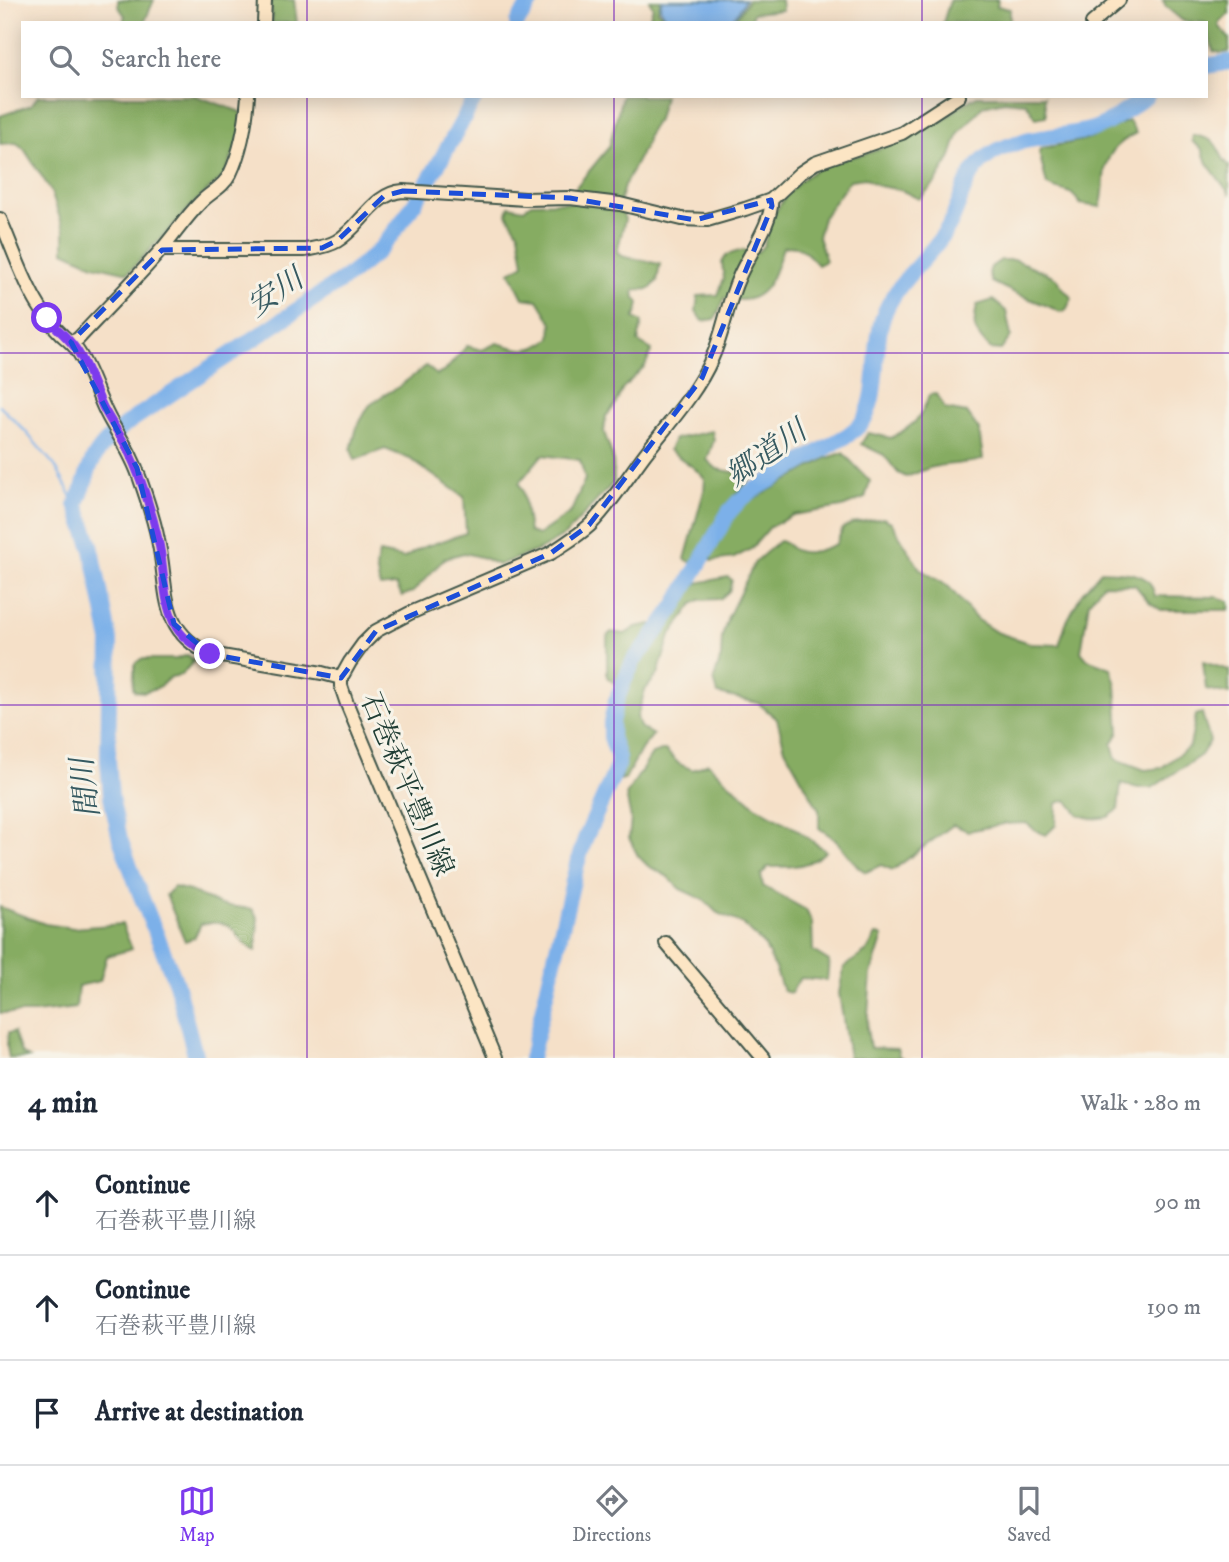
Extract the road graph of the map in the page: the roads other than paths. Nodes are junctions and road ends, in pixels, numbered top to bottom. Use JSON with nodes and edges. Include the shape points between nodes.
{"nodes":[{"id":1,"x":265,"y":0,"type":"edge"},
{"id":2,"x":1119,"y":0,"type":"edge"},
{"id":3,"x":264,"y":21,"type":"edge"},
{"id":4,"x":1094,"y":21,"type":"edge"},
{"id":5,"x":248,"y":98,"type":"edge"},
{"id":6,"x":956,"y":98,"type":"edge"},
{"id":7,"x":771,"y":200,"type":"junction"},
{"id":8,"x":0,"y":219,"type":"edge"},
{"id":9,"x":162,"y":250,"type":"junction"},
{"id":10,"x":71,"y":342,"type":"junction"},
{"id":11,"x":341,"y":678,"type":"junction"},
{"id":12,"x":666,"y":943,"type":"dead end"},
{"id":13,"x":495,"y":1058,"type":"edge"},
{"id":14,"x":763,"y":1058,"type":"edge"}],
"edges":[{"from":1,"to":3,"type":"street"},
{"from":2,"to":4,"type":"street"},
{"from":5,"to":9,"type":"street","via":[[246,127],[230,175]]},
{"from":6,"to":7,"type":"street","via":[[902,133],[815,163]]},
{"from":7,"to":9,"type":"street","via":[[695,220],[570,198],[394,191],[338,240],[322,248]]},
{"from":7,"to":11,"type":"street","via":[[767,222],[739,276],[720,340],[702,378],[608,505],[551,553],[376,631]]},
{"from":8,"to":10,"type":"street","via":[[38,304]]},
{"from":9,"to":10,"type":"street"},
{"from":10,"to":11,"type":"street","name":"石巻萩平豊川線","via":[[137,468],[158,539],[167,605],[183,636],[210,654]]},
{"from":11,"to":13,"type":"street","name":"石巻萩平豊川線","via":[[347,704]]},
{"from":12,"to":14,"type":"street"}]}
